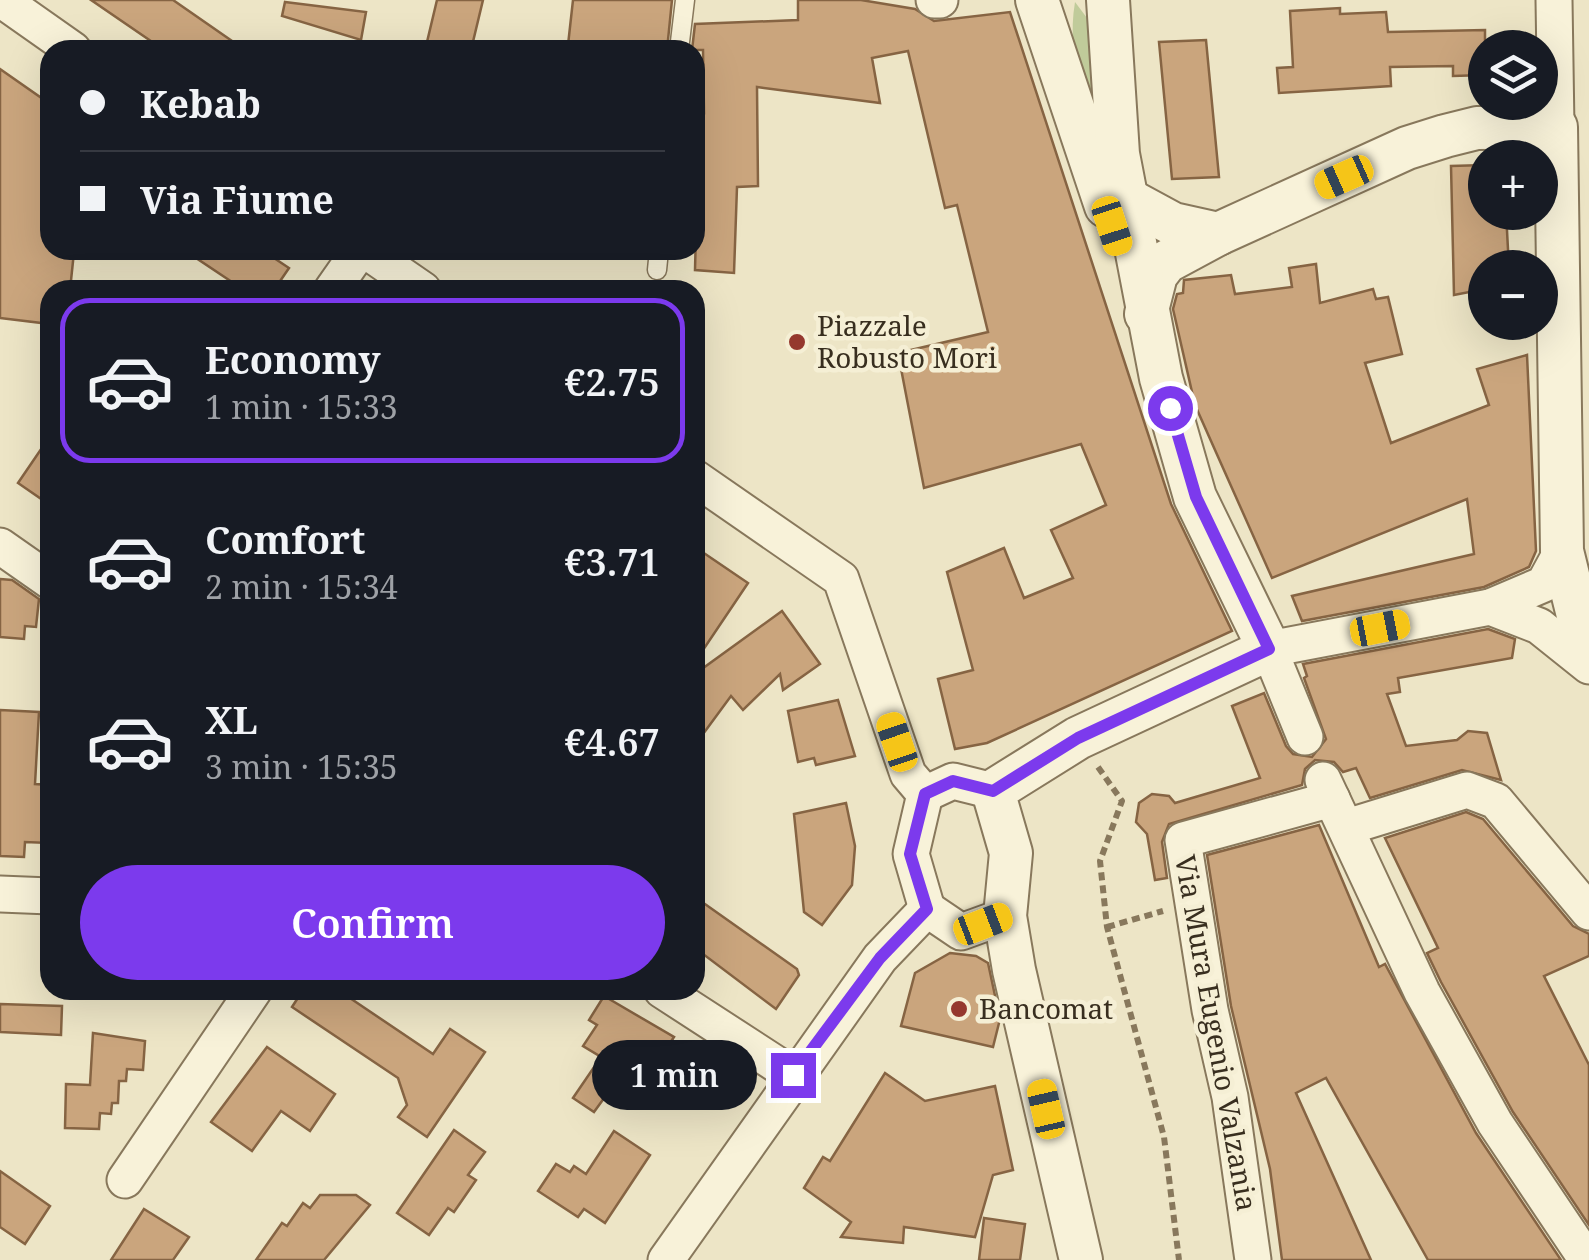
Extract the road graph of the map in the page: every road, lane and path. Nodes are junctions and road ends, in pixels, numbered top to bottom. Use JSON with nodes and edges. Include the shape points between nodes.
{"nodes":[{"id":1,"x":2,"y":0,"type":"edge"},
{"id":2,"x":684,"y":0,"type":"edge"},
{"id":3,"x":1554,"y":0,"type":"edge"},
{"id":4,"x":1107,"y":2,"type":"edge"},
{"id":5,"x":1044,"y":7,"type":"edge"},
{"id":6,"x":59,"y":40,"type":"edge"},
{"id":7,"x":680,"y":40,"type":"edge"},
{"id":8,"x":1556,"y":127,"type":"junction"},
{"id":9,"x":1125,"y":198,"type":"junction"},
{"id":10,"x":1218,"y":234,"type":"junction"},
{"id":11,"x":377,"y":260,"type":"edge"},
{"id":12,"x":658,"y":260,"type":"edge"},
{"id":13,"x":657,"y":270,"type":"dead end"},
{"id":14,"x":407,"y":280,"type":"edge"},
{"id":15,"x":1146,"y":315,"type":"junction"},
{"id":16,"x":705,"y":485,"type":"edge"},
{"id":17,"x":0,"y":546,"type":"edge"},
{"id":18,"x":1562,"y":551,"type":"junction"},
{"id":19,"x":40,"y":574,"type":"edge"},
{"id":20,"x":1490,"y":607,"type":"junction"},
{"id":21,"x":1269,"y":649,"type":"junction"},
{"id":22,"x":1589,"y":663,"type":"edge"},
{"id":23,"x":1305,"y":737,"type":"dead end"},
{"id":24,"x":1078,"y":738,"type":"junction"},
{"id":25,"x":993,"y":791,"type":"junction"},
{"id":26,"x":925,"y":794,"type":"junction"},
{"id":27,"x":1334,"y":802,"type":"junction"},
{"id":28,"x":0,"y":894,"type":"edge"},
{"id":29,"x":40,"y":896,"type":"edge"},
{"id":30,"x":927,"y":909,"type":"junction"},
{"id":31,"x":1163,"y":911,"type":"dead end"},
{"id":32,"x":1589,"y":912,"type":"edge"},
{"id":33,"x":1005,"y":916,"type":"junction"},
{"id":34,"x":1107,"y":927,"type":"junction"},
{"id":35,"x":247,"y":1000,"type":"edge"},
{"id":36,"x":677,"y":1000,"type":"edge"},
{"id":37,"x":793,"y":1075,"type":"junction"},
{"id":38,"x":125,"y":1180,"type":"dead end"},
{"id":39,"x":666,"y":1260,"type":"edge"},
{"id":40,"x":1081,"y":1260,"type":"edge"},
{"id":41,"x":1179,"y":1260,"type":"edge"},
{"id":42,"x":1254,"y":1260,"type":"edge"},
{"id":43,"x":1587,"y":1260,"type":"edge"}],
"edges":[{"from":1,"to":6,"type":"street"},
{"from":2,"to":7,"type":"lane"},
{"from":3,"to":8,"type":"street"},
{"from":4,"to":9,"type":"street"},
{"from":5,"to":15,"type":"street"},
{"from":8,"to":10,"type":"street","via":[[1477,128],[1407,148]]},
{"from":8,"to":18,"type":"street"},
{"from":9,"to":10,"type":"street","via":[[1173,224]]},
{"from":9,"to":15,"type":"street"},
{"from":10,"to":15,"type":"street","via":[[1166,262]]},
{"from":11,"to":14,"type":"street"},
{"from":12,"to":13,"type":"lane"},
{"from":15,"to":21,"type":"street","via":[[1196,497]]},
{"from":16,"to":26,"type":"street","via":[[841,580],[908,774]]},
{"from":17,"to":19,"type":"street"},
{"from":18,"to":20,"type":"street","via":[[1544,584]]},
{"from":18,"to":22,"type":"street"},
{"from":20,"to":21,"type":"street"},
{"from":20,"to":22,"type":"street","via":[[1539,626]]},
{"from":21,"to":23,"type":"street"},
{"from":21,"to":24,"type":"street"},
{"from":24,"to":25,"type":"street"},
{"from":24,"to":34,"type":"path","via":[[1122,801],[1100,861]]},
{"from":25,"to":26,"type":"street","via":[[953,781]]},
{"from":25,"to":33,"type":"street","via":[[1011,853]]},
{"from":26,"to":30,"type":"street","via":[[910,854]]},
{"from":27,"to":32,"type":"street","via":[[1467,790],[1496,801]]},
{"from":27,"to":42,"type":"street","name":"Via Mura Eugenio Valzania","via":[[1183,840]]},
{"from":27,"to":43,"type":"street","via":[[1422,992],[1495,1123]]},
{"from":28,"to":29,"type":"street"},
{"from":30,"to":33,"type":"street","via":[[960,932]]},
{"from":30,"to":37,"type":"street","via":[[880,958]]},
{"from":31,"to":34,"type":"path"},
{"from":33,"to":40,"type":"street"},
{"from":34,"to":41,"type":"path","via":[[1164,1137]]},
{"from":35,"to":38,"type":"street"},
{"from":36,"to":37,"type":"street"},
{"from":37,"to":39,"type":"street"}]}
